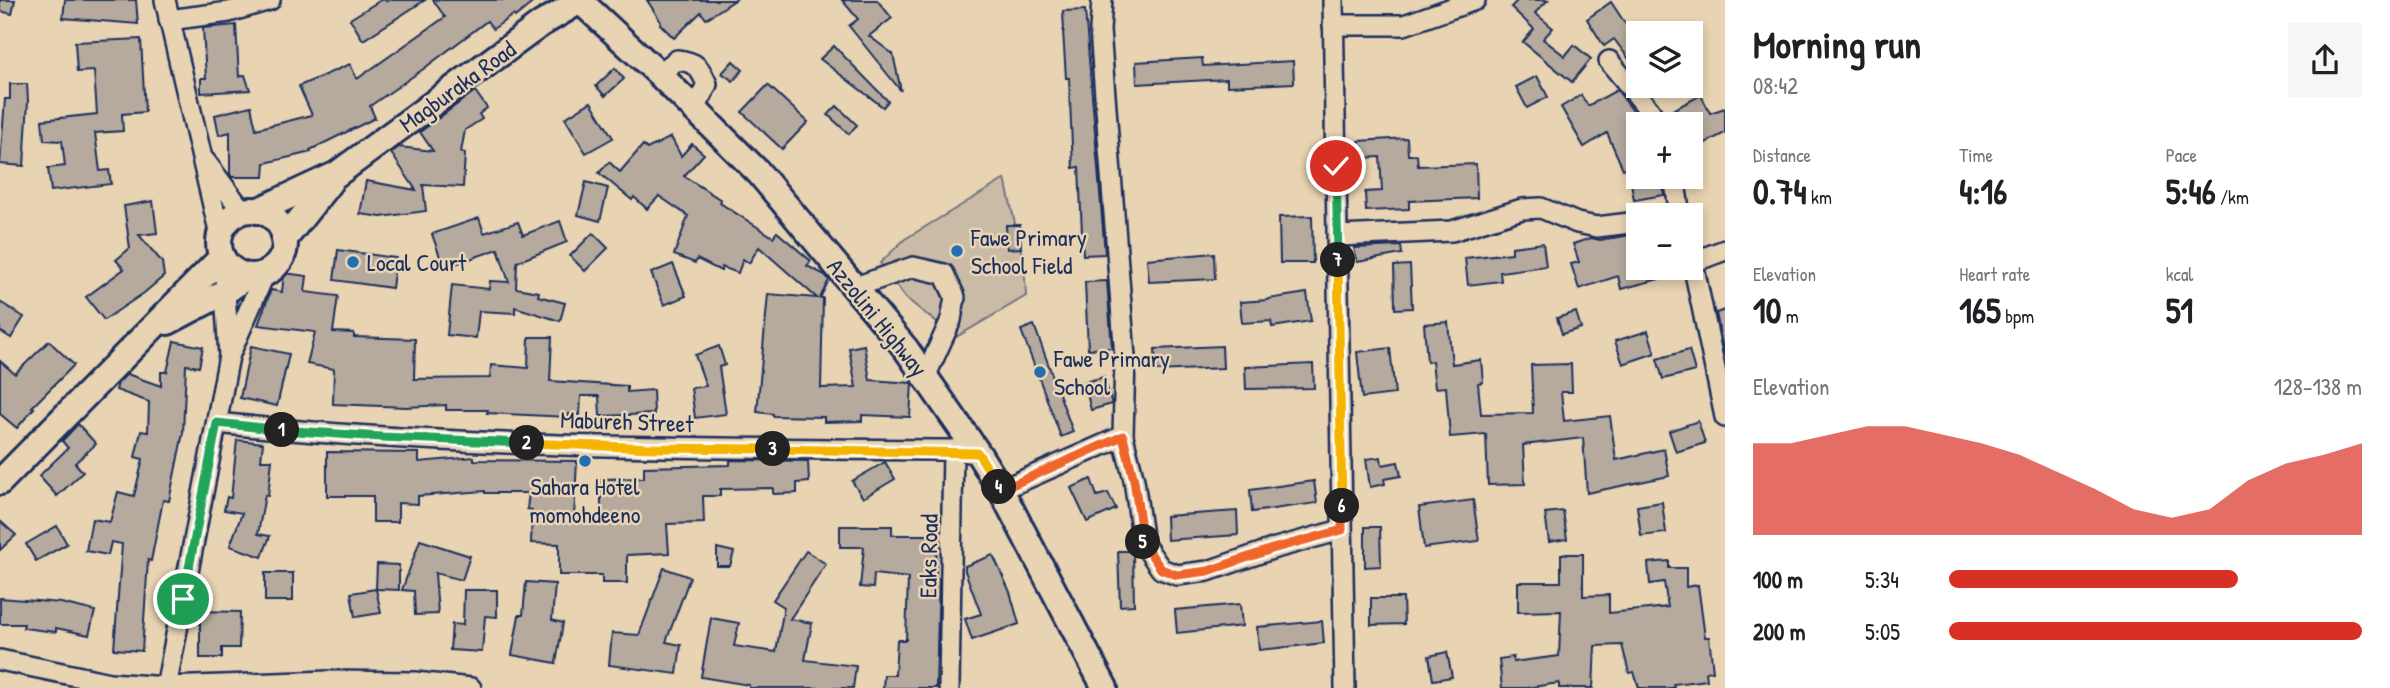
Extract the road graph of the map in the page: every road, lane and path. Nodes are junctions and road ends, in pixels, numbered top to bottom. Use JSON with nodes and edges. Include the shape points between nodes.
{"nodes":[{"id":1,"x":270,"y":0,"type":"edge"},
{"id":2,"x":580,"y":0,"type":"edge"},
{"id":3,"x":1102,"y":0,"type":"edge"},
{"id":4,"x":1333,"y":0,"type":"edge"},
{"id":5,"x":1475,"y":0,"type":"edge"},
{"id":6,"x":167,"y":10,"type":"edge"},
{"id":7,"x":1333,"y":25,"type":"junction"},
{"id":8,"x":1609,"y":61,"type":"dead end"},
{"id":9,"x":659,"y":74,"type":"junction"},
{"id":10,"x":695,"y":110,"type":"junction"},
{"id":11,"x":1651,"y":112,"type":"edge"},
{"id":12,"x":200,"y":154,"type":"junction"},
{"id":13,"x":337,"y":174,"type":"junction"},
{"id":14,"x":250,"y":211,"type":"junction"},
{"id":15,"x":1626,"y":223,"type":"edge"},
{"id":16,"x":1338,"y":236,"type":"junction"},
{"id":17,"x":284,"y":240,"type":"junction"},
{"id":18,"x":1725,"y":250,"type":"edge"},
{"id":19,"x":1703,"y":254,"type":"edge"},
{"id":20,"x":236,"y":261,"type":"junction"},
{"id":21,"x":1697,"y":280,"type":"edge"},
{"id":22,"x":855,"y":287,"type":"junction"},
{"id":23,"x":225,"y":292,"type":"junction"},
{"id":24,"x":146,"y":334,"type":"junction"},
{"id":25,"x":229,"y":356,"type":"junction"},
{"id":26,"x":926,"y":375,"type":"junction"},
{"id":27,"x":1725,"y":417,"type":"edge"},
{"id":28,"x":217,"y":423,"type":"junction"},
{"id":29,"x":1123,"y":436,"type":"junction"},
{"id":30,"x":953,"y":450,"type":"junction"},
{"id":31,"x":978,"y":453,"type":"junction"},
{"id":32,"x":0,"y":482,"type":"edge"},
{"id":33,"x":1001,"y":490,"type":"junction"},
{"id":34,"x":1342,"y":530,"type":"junction"},
{"id":35,"x":0,"y":660,"type":"edge"},
{"id":36,"x":329,"y":684,"type":"edge"},
{"id":37,"x":166,"y":688,"type":"edge"},
{"id":38,"x":471,"y":688,"type":"edge"},
{"id":39,"x":950,"y":688,"type":"edge"},
{"id":40,"x":1105,"y":688,"type":"edge"},
{"id":41,"x":1345,"y":688,"type":"edge"}],
"edges":[{"from":1,"to":6,"type":"street","via":[[229,12]]},
{"from":2,"to":9,"type":"main road","name":"Azzolini Highway"},
{"from":2,"to":13,"type":"main road","name":"Magburaka Road"},
{"from":3,"to":29,"type":"street","via":[[1100,30],[1125,357]]},
{"from":4,"to":7,"type":"street"},
{"from":5,"to":7,"type":"street","via":[[1404,25]]},
{"from":6,"to":12,"type":"street"},
{"from":7,"to":16,"type":"street"},
{"from":8,"to":11,"type":"street"},
{"from":9,"to":10,"type":"main road","name":"Azzolini Highway"},
{"from":9,"to":10,"type":"street","via":[[677,60],[699,67],[706,84]]},
{"from":10,"to":22,"type":"main road","name":"Azzolini Highway","via":[[759,173]]},
{"from":12,"to":14,"type":"street"},
{"from":12,"to":20,"type":"street"},
{"from":13,"to":14,"type":"main road","name":"Magburaka Road"},
{"from":13,"to":17,"type":"main road","name":"Magburaka Road"},
{"from":14,"to":17,"type":"main road","via":[[276,221]]},
{"from":14,"to":20,"type":"main road","via":[[225,225]]},
{"from":15,"to":16,"type":"street","via":[[1597,227],[1541,208],[1522,209],[1452,231]]},
{"from":16,"to":34,"type":"street"},
{"from":17,"to":20,"type":"main road","via":[[280,259]]},
{"from":18,"to":19,"type":"street"},
{"from":20,"to":23,"type":"main road"},
{"from":20,"to":24,"type":"main road"},
{"from":20,"to":25,"type":"street"},
{"from":21,"to":27,"type":"street"},
{"from":22,"to":26,"type":"main road","name":"Azzolini Highway"},
{"from":22,"to":26,"type":"street","via":[[914,267],[944,274],[955,297],[951,320]]},
{"from":23,"to":24,"type":"main road"},
{"from":23,"to":25,"type":"street"},
{"from":24,"to":32,"type":"main road"},
{"from":25,"to":28,"type":"street"},
{"from":26,"to":31,"type":"main road","name":"Azzolini Highway"},
{"from":28,"to":30,"type":"street","name":"Mabureh Street","via":[[381,437],[653,448]]},
{"from":28,"to":37,"type":"street"},
{"from":29,"to":33,"type":"street"},
{"from":29,"to":34,"type":"street","via":[[1143,543],[1161,569],[1177,575],[1208,571]]},
{"from":30,"to":31,"type":"street"},
{"from":30,"to":39,"type":"street","name":"Eaks Road"},
{"from":31,"to":33,"type":"main road","name":"Azzolini Highway"},
{"from":33,"to":40,"type":"main road","name":"Azzolini Highway"},
{"from":34,"to":41,"type":"street"},
{"from":35,"to":37,"type":"street","via":[[110,683]]},
{"from":36,"to":37,"type":"street"},
{"from":36,"to":38,"type":"street","via":[[415,682]]}]}
